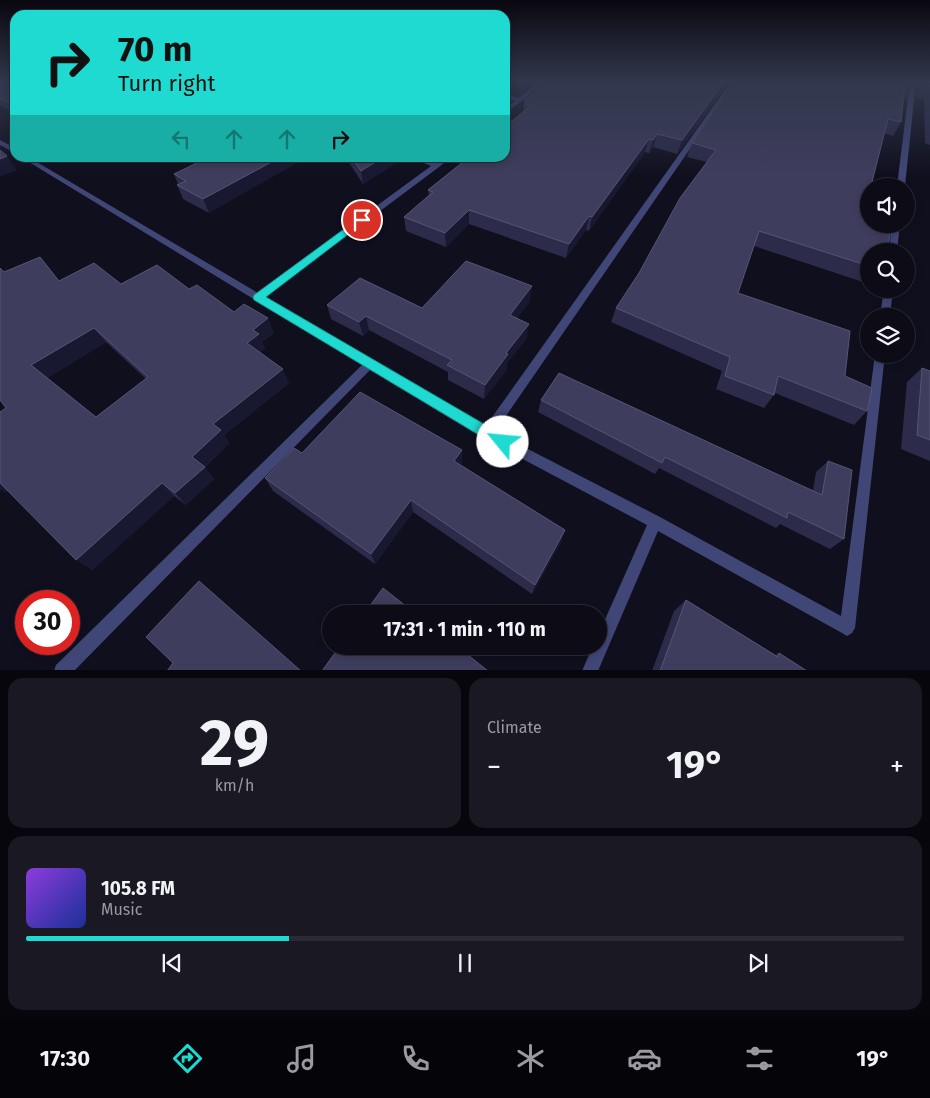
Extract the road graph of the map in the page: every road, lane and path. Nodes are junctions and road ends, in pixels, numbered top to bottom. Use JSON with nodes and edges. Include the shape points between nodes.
{"nodes":[{"id":1,"x":712,"y":112,"type":"edge"},
{"id":2,"x":910,"y":112,"type":"edge"},
{"id":3,"x":33,"y":162,"type":"edge"},
{"id":4,"x":426,"y":162,"type":"edge"},
{"id":5,"x":442,"y":162,"type":"edge"},
{"id":6,"x":437,"y":166,"type":"junction"},
{"id":7,"x":902,"y":178,"type":"edge"},
{"id":8,"x":258,"y":297,"type":"junction"},
{"id":9,"x":879,"y":363,"type":"edge"},
{"id":10,"x":369,"y":364,"type":"junction"},
{"id":11,"x":486,"y":434,"type":"junction"},
{"id":12,"x":654,"y":522,"type":"junction"},
{"id":13,"x":62,"y":670,"type":"edge"},
{"id":14,"x":590,"y":670,"type":"edge"}],
"edges":[{"from":1,"to":11,"type":"street"},
{"from":2,"to":7,"type":"street"},
{"from":3,"to":8,"type":"street"},
{"from":4,"to":6,"type":"street"},
{"from":5,"to":6,"type":"street"},
{"from":6,"to":8,"type":"street"},
{"from":8,"to":10,"type":"street"},
{"from":9,"to":12,"type":"street","via":[[847,628]]},
{"from":10,"to":11,"type":"street"},
{"from":10,"to":13,"type":"street"},
{"from":11,"to":12,"type":"street"},
{"from":12,"to":14,"type":"street"}]}
